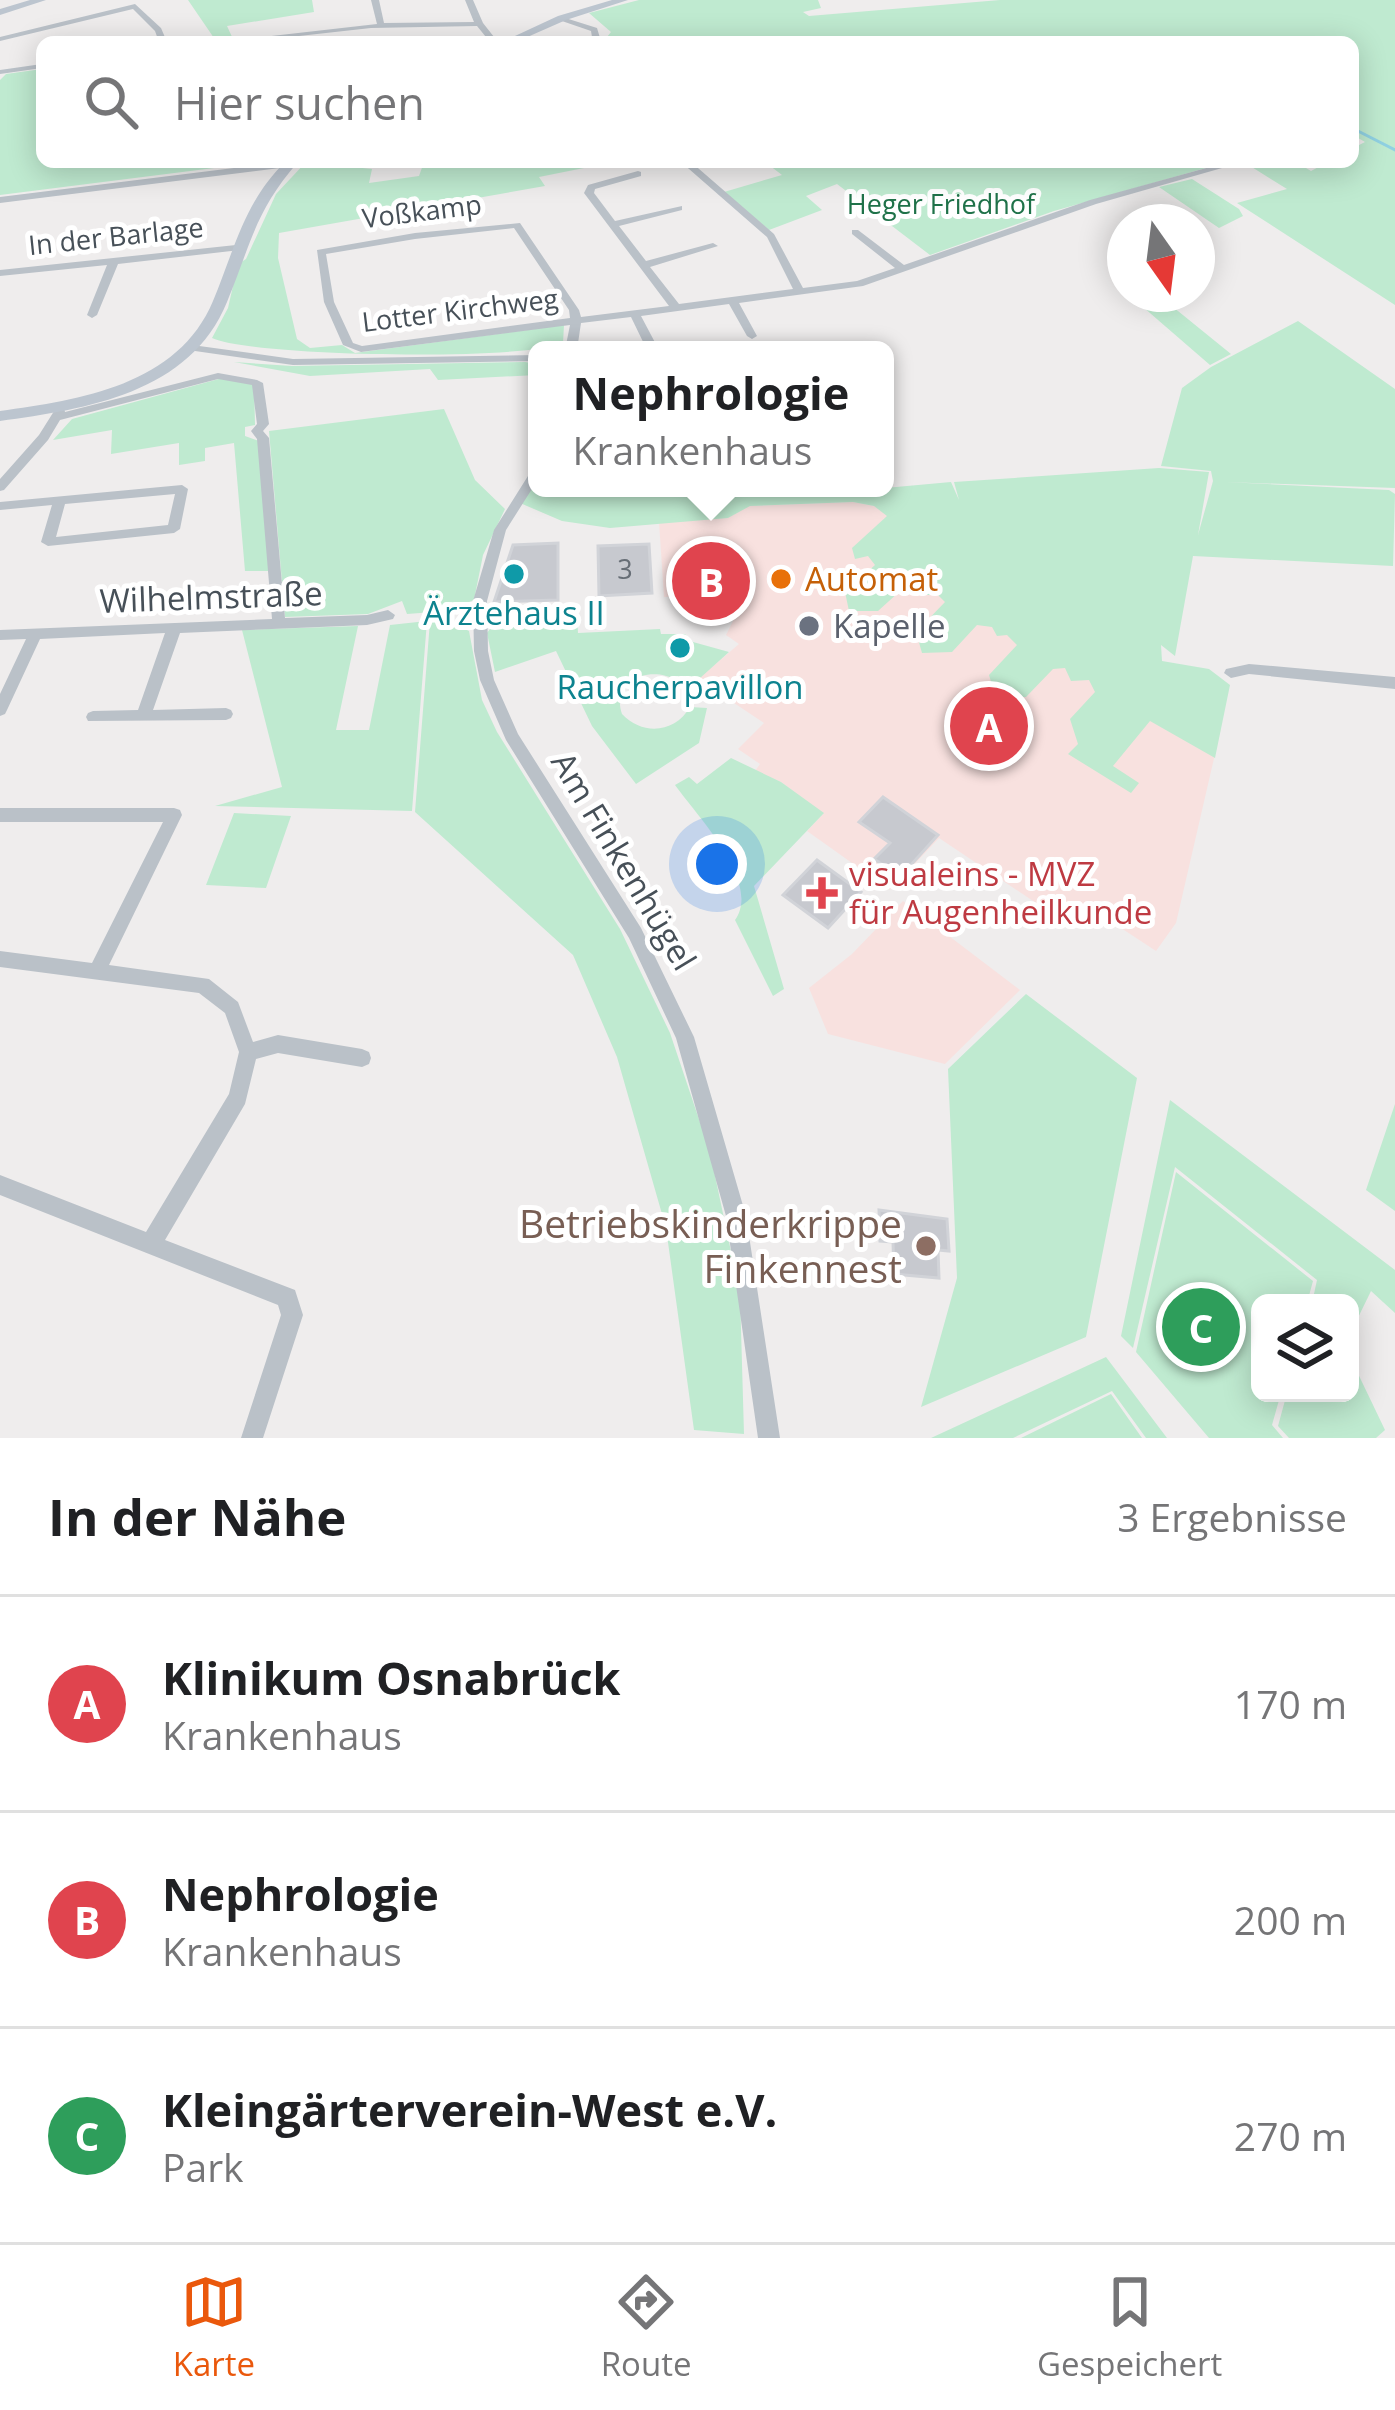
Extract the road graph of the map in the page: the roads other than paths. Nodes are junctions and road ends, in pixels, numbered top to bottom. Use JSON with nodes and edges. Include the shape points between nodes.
{"nodes":[{"id":1,"x":29,"y":0,"type":"edge"},
{"id":2,"x":41,"y":0,"type":"edge"},
{"id":3,"x":375,"y":0,"type":"edge"},
{"id":4,"x":469,"y":0,"type":"edge"},
{"id":5,"x":619,"y":0,"type":"edge"},
{"id":6,"x":0,"y":10,"type":"edge"},
{"id":7,"x":562,"y":18,"type":"junction"},
{"id":8,"x":479,"y":24,"type":"junction"},
{"id":9,"x":381,"y":26,"type":"junction"},
{"id":10,"x":161,"y":36,"type":"edge"},
{"id":11,"x":284,"y":36,"type":"edge"},
{"id":12,"x":489,"y":36,"type":"edge"},
{"id":13,"x":520,"y":36,"type":"edge"},
{"id":14,"x":596,"y":36,"type":"edge"},
{"id":15,"x":0,"y":39,"type":"edge"},
{"id":16,"x":36,"y":67,"type":"edge"},
{"id":17,"x":0,"y":72,"type":"edge"},
{"id":18,"x":232,"y":168,"type":"edge"},
{"id":19,"x":286,"y":168,"type":"edge"},
{"id":20,"x":693,"y":168,"type":"edge"},
{"id":21,"x":1216,"y":168,"type":"edge"},
{"id":22,"x":638,"y":174,"type":"dead end"},
{"id":23,"x":0,"y":200,"type":"edge"},
{"id":24,"x":679,"y":208,"type":"dead end"},
{"id":25,"x":614,"y":225,"type":"junction"},
{"id":26,"x":855,"y":232,"type":"dead end"},
{"id":27,"x":713,"y":246,"type":"dead end"},
{"id":28,"x":236,"y":248,"type":"junction"},
{"id":29,"x":114,"y":261,"type":"junction"},
{"id":30,"x":644,"y":265,"type":"junction"},
{"id":31,"x":903,"y":268,"type":"junction"},
{"id":32,"x":0,"y":273,"type":"edge"},
{"id":33,"x":799,"y":291,"type":"junction"},
{"id":34,"x":732,"y":300,"type":"junction"},
{"id":35,"x":676,"y":308,"type":"junction"},
{"id":36,"x":634,"y":313,"type":"junction"},
{"id":37,"x":92,"y":315,"type":"dead end"},
{"id":38,"x":577,"y":321,"type":"junction"},
{"id":39,"x":752,"y":336,"type":"dead end"},
{"id":40,"x":573,"y":341,"type":"edge"},
{"id":41,"x":648,"y":341,"type":"edge"},
{"id":42,"x":350,"y":347,"type":"joint"},
{"id":43,"x":192,"y":349,"type":"junction"},
{"id":44,"x":528,"y":358,"type":"edge"},
{"id":45,"x":59,"y":412,"type":"junction"},
{"id":46,"x":0,"y":416,"type":"edge"},
{"id":47,"x":528,"y":485,"type":"edge"},
{"id":48,"x":0,"y":487,"type":"edge"},
{"id":49,"x":60,"y":500,"type":"junction"},
{"id":50,"x":0,"y":506,"type":"edge"},
{"id":51,"x":388,"y":615,"type":"dead end"},
{"id":52,"x":279,"y":624,"type":"junction"},
{"id":53,"x":174,"y":628,"type":"junction"},
{"id":54,"x":35,"y":634,"type":"junction"},
{"id":55,"x":0,"y":635,"type":"edge"},
{"id":56,"x":1231,"y":673,"type":"dead end"},
{"id":57,"x":1395,"y":683,"type":"edge"},
{"id":58,"x":0,"y":710,"type":"edge"},
{"id":59,"x":226,"y":714,"type":"dead end"},
{"id":60,"x":143,"y":716,"type":"junction"},
{"id":61,"x":93,"y":717,"type":"dead end"},
{"id":62,"x":0,"y":815,"type":"edge"},
{"id":63,"x":0,"y":959,"type":"edge"},
{"id":64,"x":98,"y":970,"type":"junction"},
{"id":65,"x":248,"y":1052,"type":"junction"},
{"id":66,"x":362,"y":1058,"type":"dead end"},
{"id":67,"x":0,"y":1185,"type":"edge"},
{"id":68,"x":151,"y":1244,"type":"junction"},
{"id":69,"x":252,"y":1438,"type":"edge"},
{"id":70,"x":769,"y":1438,"type":"edge"}],
"edges":[{"from":1,"to":6,"type":"street"},
{"from":2,"to":6,"type":"street"},
{"from":3,"to":9,"type":"street"},
{"from":4,"to":8,"type":"street"},
{"from":5,"to":7,"type":"street"},
{"from":7,"to":13,"type":"street"},
{"from":7,"to":14,"type":"street"},
{"from":8,"to":9,"type":"street"},
{"from":8,"to":12,"type":"street"},
{"from":9,"to":11,"type":"street"},
{"from":10,"to":15,"type":"street","via":[[134,5]]},
{"from":16,"to":17,"type":"street"},
{"from":18,"to":23,"type":"street"},
{"from":19,"to":28,"type":"street"},
{"from":20,"to":33,"type":"street","via":[[771,236]]},
{"from":21,"to":31,"type":"street","name":"Lotter Kirchweg"},
{"from":22,"to":25,"type":"street","via":[[589,193]]},
{"from":24,"to":25,"type":"street"},
{"from":25,"to":30,"type":"street"},
{"from":26,"to":31,"type":"street"},
{"from":27,"to":30,"type":"street"},
{"from":28,"to":29,"type":"street","name":"In der Barlage"},
{"from":28,"to":43,"type":"street","via":[[219,306]]},
{"from":29,"to":32,"type":"street","name":"In der Barlage"},
{"from":29,"to":37,"type":"street"},
{"from":30,"to":35,"type":"street"},
{"from":31,"to":33,"type":"street","name":"Lotter Kirchweg","via":[[859,284]]},
{"from":33,"to":34,"type":"street","name":"Lotter Kirchweg"},
{"from":34,"to":35,"type":"street","name":"Lotter Kirchweg"},
{"from":34,"to":39,"type":"street"},
{"from":35,"to":36,"type":"street","name":"Lotter Kirchweg"},
{"from":36,"to":38,"type":"street","name":"Lotter Kirchweg"},
{"from":36,"to":41,"type":"street"},
{"from":38,"to":40,"type":"street","name":"Lotter Kirchweg"},
{"from":38,"to":42,"type":"street","name":"Lotter Kirchweg"},
{"from":38,"to":42,"type":"street","name":"Voßkamp","via":[[520,227],[511,225],[325,249],[329,302]]},
{"from":43,"to":44,"type":"street","via":[[293,362]]},
{"from":43,"to":45,"type":"street","via":[[132,385]]},
{"from":45,"to":46,"type":"street"},
{"from":45,"to":48,"type":"street"},
{"from":45,"to":52,"type":"street","via":[[226,375],[260,386],[257,431]]},
{"from":47,"to":70,"type":"street","name":"Am Finkenhügel","via":[[500,530],[480,601],[487,680],[511,736],[635,933],[685,1037],[736,1216]]},
{"from":49,"to":49,"type":"street","via":[[121,494],[182,489],[174,529],[48,542]]},
{"from":49,"to":50,"type":"street"},
{"from":51,"to":52,"type":"street","name":"Wilhelmstraße"},
{"from":52,"to":53,"type":"street","name":"Wilhelmstraße"},
{"from":53,"to":54,"type":"street","name":"Wilhelmstraße"},
{"from":53,"to":60,"type":"street"},
{"from":54,"to":55,"type":"street","name":"Wilhelmstraße"},
{"from":54,"to":58,"type":"street"},
{"from":56,"to":57,"type":"street"},
{"from":59,"to":60,"type":"street"},
{"from":60,"to":61,"type":"street"},
{"from":62,"to":64,"type":"street","via":[[174,815]]},
{"from":63,"to":64,"type":"street"},
{"from":64,"to":65,"type":"street","via":[[203,985],[232,1008]]},
{"from":65,"to":66,"type":"street","via":[[278,1044]]},
{"from":65,"to":68,"type":"street","via":[[238,1096]]},
{"from":67,"to":68,"type":"street"},
{"from":68,"to":69,"type":"street","via":[[291,1305]]}]}
